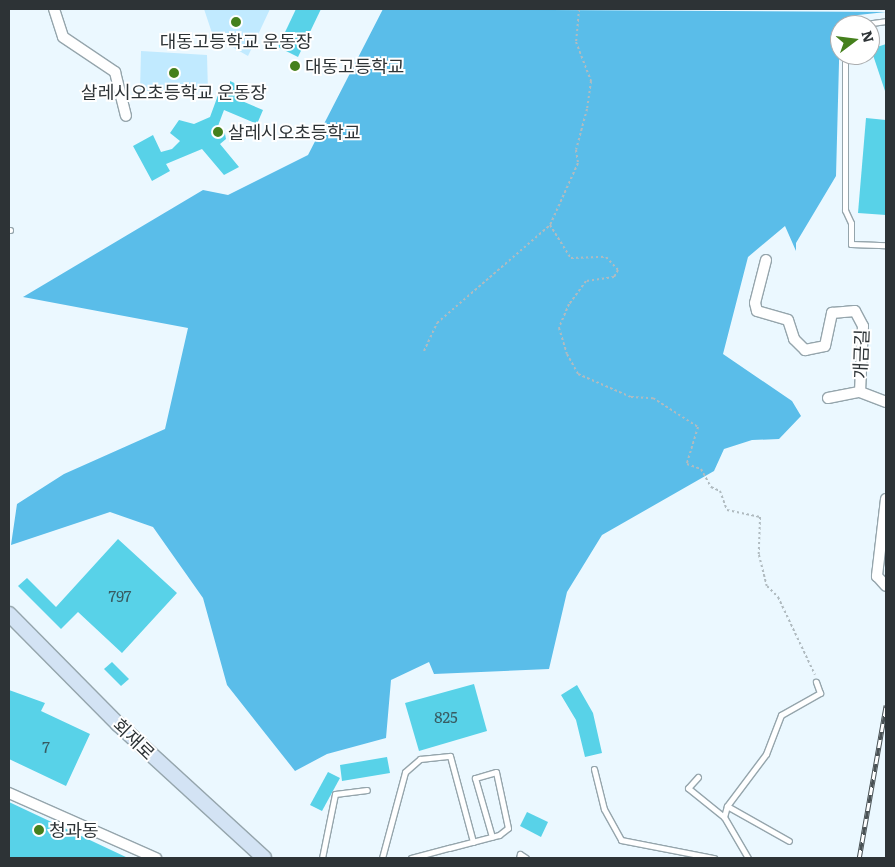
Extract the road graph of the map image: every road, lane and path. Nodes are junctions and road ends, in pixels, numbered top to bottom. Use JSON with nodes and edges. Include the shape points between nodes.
{"nodes":[{"id":1,"x":54,"y":9,"type":"edge"},
{"id":2,"x":579,"y":9,"type":"edge"},
{"id":3,"x":845,"y":65,"type":"edge"},
{"id":4,"x":126,"y":116,"type":"dead end"},
{"id":5,"x":550,"y":225,"type":"junction"},
{"id":6,"x":886,"y":245,"type":"edge"},
{"id":7,"x":766,"y":260,"type":"dead end"},
{"id":8,"x":424,"y":351,"type":"dead end"},
{"id":9,"x":860,"y":392,"type":"junction"},
{"id":10,"x":828,"y":398,"type":"dead end"},
{"id":11,"x":886,"y":402,"type":"edge"},
{"id":12,"x":886,"y":499,"type":"edge"},
{"id":13,"x":886,"y":586,"type":"edge"},
{"id":14,"x":9,"y":614,"type":"edge"},
{"id":15,"x":816,"y":682,"type":"joint"},
{"id":16,"x":594,"y":770,"type":"dead end"},
{"id":17,"x":698,"y":777,"type":"dead end"},
{"id":18,"x":367,"y":790,"type":"dead end"},
{"id":19,"x":9,"y":793,"type":"edge"},
{"id":20,"x":727,"y":806,"type":"junction"},
{"id":21,"x":724,"y":817,"type":"junction"},
{"id":22,"x":492,"y":837,"type":"junction"},
{"id":23,"x":789,"y":841,"type":"dead end"},
{"id":24,"x":473,"y":842,"type":"junction"},
{"id":25,"x":156,"y":858,"type":"edge"},
{"id":26,"x":264,"y":858,"type":"edge"},
{"id":27,"x":322,"y":858,"type":"edge"},
{"id":28,"x":382,"y":858,"type":"edge"},
{"id":29,"x":411,"y":858,"type":"edge"},
{"id":30,"x":519,"y":858,"type":"edge"},
{"id":31,"x":526,"y":858,"type":"edge"},
{"id":32,"x":714,"y":858,"type":"edge"},
{"id":33,"x":748,"y":858,"type":"edge"}],
"edges":[{"from":1,"to":4,"type":"street","via":[[62,37],[115,72]]},
{"from":2,"to":5,"type":"path","via":[[576,42],[591,81],[576,150],[578,163]]},
{"from":3,"to":6,"type":"lane","via":[[845,210],[851,223],[851,244]]},
{"from":5,"to":8,"type":"path","via":[[437,324]]},
{"from":5,"to":15,"type":"path","via":[[571,258],[606,257],[618,270],[614,277],[586,281],[560,328],[578,374],[630,397],[653,398],[698,427],[687,464],[701,469],[711,487],[720,491],[727,510],[760,517],[759,555],[767,586],[778,597]]},
{"from":7,"to":9,"type":"street","name":"개금길","via":[[755,308],[788,320],[794,339],[805,350],[825,346],[832,312],[859,315],[864,326]]},
{"from":9,"to":10,"type":"street"},
{"from":9,"to":11,"type":"street","name":"개금길"},
{"from":12,"to":13,"type":"street","via":[[877,576]]},
{"from":14,"to":26,"type":"main road","name":"회재로","via":[[118,724]]},
{"from":15,"to":20,"type":"lane","via":[[820,693],[781,715],[766,754]]},
{"from":16,"to":32,"type":"lane","via":[[604,809],[621,840]]},
{"from":17,"to":21,"type":"lane","via":[[688,788]]},
{"from":18,"to":27,"type":"lane","via":[[335,794]]},
{"from":19,"to":25,"type":"street"},
{"from":20,"to":21,"type":"lane"},
{"from":20,"to":23,"type":"lane"},
{"from":21,"to":33,"type":"lane"},
{"from":22,"to":22,"type":"lane","via":[[508,828],[496,772],[475,778]]},
{"from":22,"to":24,"type":"lane"},
{"from":24,"to":28,"type":"lane","via":[[450,756],[420,759],[405,772]]},
{"from":24,"to":29,"type":"lane"},
{"from":30,"to":31,"type":"lane","via":[[520,854]]}]}
